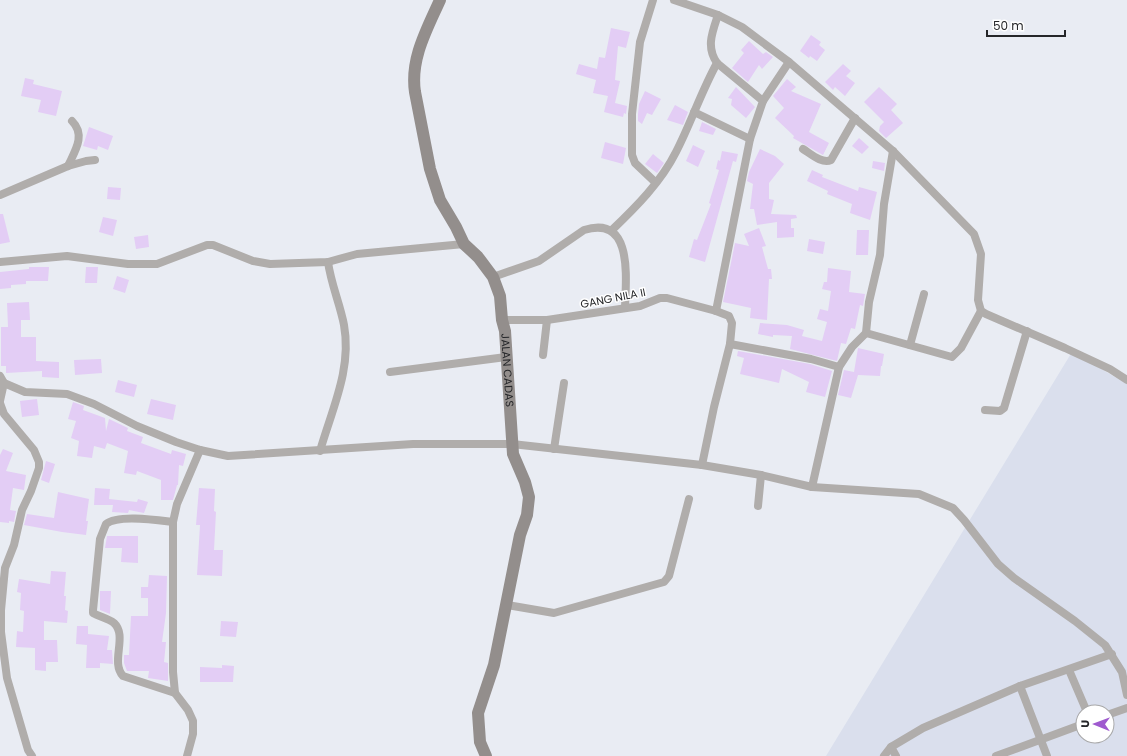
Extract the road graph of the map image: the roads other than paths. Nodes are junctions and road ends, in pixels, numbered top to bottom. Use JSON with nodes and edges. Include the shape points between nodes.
{"nodes":[{"id":1,"x":440,"y":0,"type":"edge"},
{"id":2,"x":653,"y":0,"type":"edge"},
{"id":3,"x":674,"y":0,"type":"edge"},
{"id":4,"x":718,"y":15,"type":"junction"},
{"id":5,"x":789,"y":62,"type":"junction"},
{"id":6,"x":717,"y":63,"type":"junction"},
{"id":7,"x":763,"y":101,"type":"junction"},
{"id":8,"x":694,"y":112,"type":"junction"},
{"id":9,"x":855,"y":118,"type":"junction"},
{"id":10,"x":72,"y":121,"type":"dead end"},
{"id":11,"x":750,"y":139,"type":"junction"},
{"id":12,"x":803,"y":150,"type":"dead end"},
{"id":13,"x":893,"y":150,"type":"junction"},
{"id":14,"x":95,"y":160,"type":"dead end"},
{"id":15,"x":68,"y":166,"type":"junction"},
{"id":16,"x":655,"y":182,"type":"junction"},
{"id":17,"x":0,"y":195,"type":"edge"},
{"id":18,"x":612,"y":230,"type":"junction"},
{"id":19,"x":464,"y":244,"type":"junction"},
{"id":20,"x":0,"y":262,"type":"edge"},
{"id":21,"x":328,"y":262,"type":"junction"},
{"id":22,"x":493,"y":278,"type":"junction"},
{"id":23,"x":924,"y":294,"type":"dead end"},
{"id":24,"x":625,"y":308,"type":"junction"},
{"id":25,"x":716,"y":311,"type":"junction"},
{"id":26,"x":981,"y":311,"type":"junction"},
{"id":27,"x":502,"y":320,"type":"junction"},
{"id":28,"x":547,"y":320,"type":"junction"},
{"id":29,"x":1027,"y":331,"type":"junction"},
{"id":30,"x":866,"y":333,"type":"junction"},
{"id":31,"x":730,"y":344,"type":"junction"},
{"id":32,"x":910,"y":345,"type":"junction"},
{"id":33,"x":543,"y":355,"type":"dead end"},
{"id":34,"x":506,"y":357,"type":"junction"},
{"id":35,"x":839,"y":367,"type":"junction"},
{"id":36,"x":390,"y":372,"type":"dead end"},
{"id":37,"x":1127,"y":380,"type":"edge"},
{"id":38,"x":1,"y":382,"type":"edge"},
{"id":39,"x":564,"y":383,"type":"dead end"},
{"id":40,"x":0,"y":402,"type":"edge"},
{"id":41,"x":984,"y":410,"type":"dead end"},
{"id":42,"x":512,"y":444,"type":"junction"},
{"id":43,"x":554,"y":449,"type":"junction"},
{"id":44,"x":200,"y":450,"type":"junction"},
{"id":45,"x":320,"y":451,"type":"junction"},
{"id":46,"x":702,"y":465,"type":"junction"},
{"id":47,"x":761,"y":475,"type":"junction"},
{"id":48,"x":812,"y":487,"type":"junction"},
{"id":49,"x":689,"y":499,"type":"dead end"},
{"id":50,"x":758,"y":506,"type":"dead end"},
{"id":51,"x":173,"y":522,"type":"junction"},
{"id":52,"x":507,"y":605,"type":"junction"},
{"id":53,"x":1112,"y":654,"type":"junction"},
{"id":54,"x":1069,"y":670,"type":"junction"},
{"id":55,"x":1020,"y":686,"type":"junction"},
{"id":56,"x":175,"y":693,"type":"junction"},
{"id":57,"x":1127,"y":695,"type":"edge"},
{"id":58,"x":1084,"y":704,"type":"edge"},
{"id":59,"x":1127,"y":708,"type":"edge"},
{"id":60,"x":1115,"y":712,"type":"edge"},
{"id":61,"x":1075,"y":727,"type":"edge"},
{"id":62,"x":1040,"y":740,"type":"junction"},
{"id":63,"x":891,"y":748,"type":"junction"},
{"id":64,"x":32,"y":756,"type":"edge"},
{"id":65,"x":188,"y":756,"type":"edge"},
{"id":66,"x":486,"y":756,"type":"edge"},
{"id":67,"x":884,"y":756,"type":"edge"},
{"id":68,"x":896,"y":756,"type":"edge"},
{"id":69,"x":996,"y":756,"type":"edge"},
{"id":70,"x":1047,"y":756,"type":"edge"}],
"edges":[{"from":1,"to":19,"type":"street","name":"JALAN CADAS","via":[[424,34],[413,79],[435,187]]},
{"from":2,"to":16,"type":"street","via":[[640,42],[632,114],[632,155],[635,164]]},
{"from":3,"to":4,"type":"street"},
{"from":4,"to":5,"type":"street","via":[[742,27]]},
{"from":4,"to":6,"type":"street","via":[[710,38],[710,46]]},
{"from":5,"to":7,"type":"street"},
{"from":5,"to":9,"type":"street"},
{"from":6,"to":7,"type":"street"},
{"from":6,"to":8,"type":"street"},
{"from":7,"to":11,"type":"street"},
{"from":8,"to":11,"type":"street"},
{"from":8,"to":16,"type":"street","via":[[676,152]]},
{"from":9,"to":12,"type":"street","via":[[831,160],[826,162]]},
{"from":9,"to":13,"type":"street"},
{"from":10,"to":15,"type":"street","via":[[79,129],[79,139]]},
{"from":11,"to":25,"type":"street"},
{"from":13,"to":26,"type":"street","via":[[974,234],[980,254],[977,294]]},
{"from":13,"to":30,"type":"street","via":[[884,204],[880,255],[869,302]]},
{"from":14,"to":15,"type":"street"},
{"from":15,"to":17,"type":"street"},
{"from":16,"to":18,"type":"street","via":[[638,204]]},
{"from":18,"to":22,"type":"street","via":[[599,227],[584,230],[539,261]]},
{"from":18,"to":24,"type":"street","via":[[622,246],[626,276]]},
{"from":19,"to":21,"type":"street","via":[[372,252]]},
{"from":19,"to":22,"type":"street","name":"JALAN CADAS","via":[[478,257]]},
{"from":20,"to":21,"type":"street","via":[[67,256],[128,264],[158,264],[207,245],[253,261],[270,264]]},
{"from":21,"to":45,"type":"street","via":[[344,325],[346,354],[343,380]]},
{"from":22,"to":27,"type":"street","name":"JALAN CADAS","via":[[500,296]]},
{"from":23,"to":32,"type":"street"},
{"from":24,"to":25,"type":"street","name":"GANG NILA II","via":[[646,305],[663,298]]},
{"from":24,"to":28,"type":"street","name":"GANG NILA II"},
{"from":25,"to":31,"type":"street","name":"GANG NILA II","via":[[732,320]]},
{"from":26,"to":29,"type":"street","via":[[989,317]]},
{"from":26,"to":32,"type":"street","via":[[954,357]]},
{"from":27,"to":28,"type":"street","name":"GANG NILA II"},
{"from":27,"to":34,"type":"street","name":"JALAN CADAS"},
{"from":28,"to":33,"type":"street"},
{"from":29,"to":37,"type":"street","via":[[1110,369]]},
{"from":29,"to":41,"type":"street","via":[[1004,408],[1000,412]]},
{"from":30,"to":32,"type":"street"},
{"from":30,"to":35,"type":"street","via":[[852,347]]},
{"from":31,"to":35,"type":"street","via":[[811,359]]},
{"from":31,"to":46,"type":"street"},
{"from":34,"to":36,"type":"street"},
{"from":34,"to":42,"type":"street","name":"JALAN CADAS"},
{"from":35,"to":48,"type":"street"},
{"from":38,"to":40,"type":"street"},
{"from":38,"to":44,"type":"street","via":[[25,392],[67,394],[94,404],[137,426]]},
{"from":39,"to":43,"type":"street"},
{"from":40,"to":64,"type":"street","via":[[4,414],[34,450],[39,462],[6,568],[1,632],[7,678]]},
{"from":42,"to":43,"type":"street"},
{"from":42,"to":45,"type":"street","via":[[413,444]]},
{"from":42,"to":52,"type":"street","name":"JALAN CADAS","via":[[516,464],[527,489],[528,504]]},
{"from":43,"to":46,"type":"street"},
{"from":44,"to":45,"type":"street","via":[[228,456]]},
{"from":44,"to":51,"type":"street","via":[[177,504]]},
{"from":46,"to":47,"type":"street"},
{"from":47,"to":48,"type":"street"},
{"from":47,"to":50,"type":"street"},
{"from":48,"to":53,"type":"street","via":[[919,494],[946,505],[964,520],[998,564],[1075,621],[1105,645]]},
{"from":49,"to":52,"type":"street","via":[[669,576],[664,582],[554,613]]},
{"from":51,"to":56,"type":"street"},
{"from":51,"to":56,"type":"street","via":[[132,519],[112,520],[106,524],[100,539],[92,610],[116,627],[119,637],[119,669],[123,676]]},
{"from":52,"to":66,"type":"street","name":"JALAN CADAS","via":[[494,665],[478,713],[480,742]]},
{"from":53,"to":54,"type":"street"},
{"from":53,"to":57,"type":"street","via":[[1122,672]]},
{"from":54,"to":55,"type":"street"},
{"from":54,"to":58,"type":"street"},
{"from":55,"to":62,"type":"street"},
{"from":55,"to":63,"type":"street","via":[[923,728]]},
{"from":56,"to":65,"type":"street","via":[[193,721]]},
{"from":59,"to":60,"type":"street"},
{"from":61,"to":62,"type":"street"},
{"from":62,"to":69,"type":"street"},
{"from":62,"to":70,"type":"street"},
{"from":63,"to":67,"type":"street"},
{"from":63,"to":68,"type":"street"}]}
